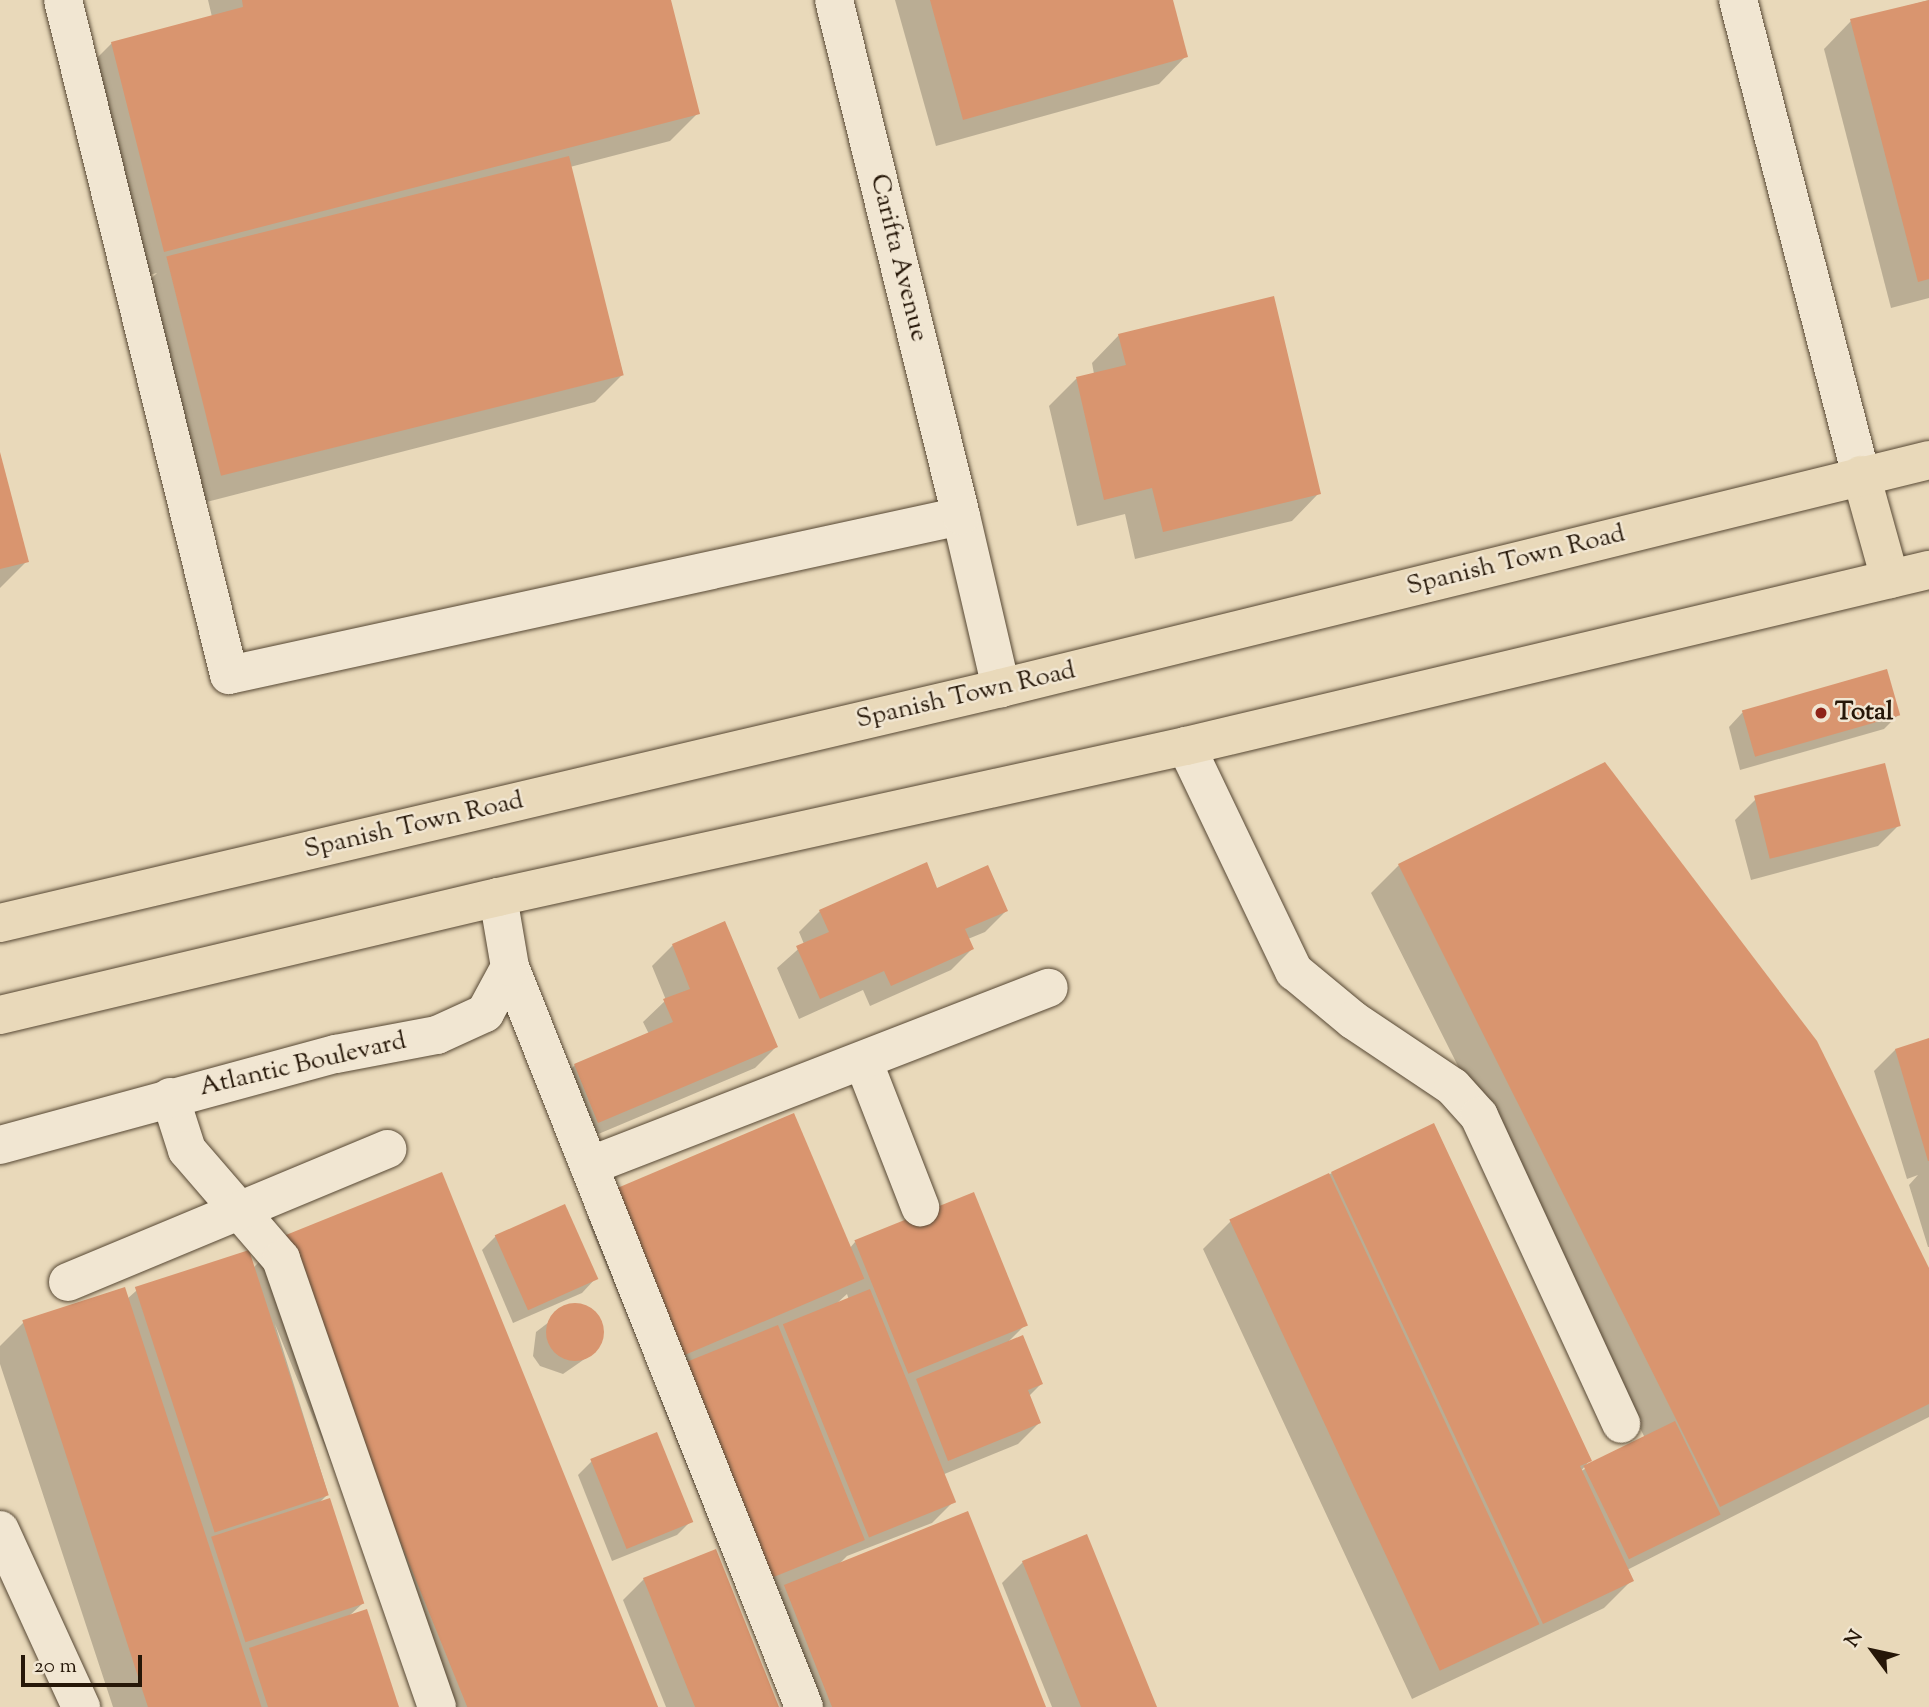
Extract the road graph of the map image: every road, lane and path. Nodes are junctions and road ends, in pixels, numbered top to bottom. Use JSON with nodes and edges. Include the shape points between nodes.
{"nodes":[{"id":1,"x":63,"y":0,"type":"edge"},
{"id":2,"x":834,"y":0,"type":"edge"},
{"id":3,"x":1738,"y":0,"type":"edge"},
{"id":4,"x":1929,"y":460,"type":"edge"},
{"id":5,"x":1861,"y":475,"type":"junction"},
{"id":6,"x":961,"y":516,"type":"junction"},
{"id":7,"x":1929,"y":570,"type":"edge"},
{"id":8,"x":1890,"y":579,"type":"junction"},
{"id":9,"x":1001,"y":688,"type":"junction"},
{"id":10,"x":1186,"y":746,"type":"junction"},
{"id":11,"x":498,"y":897,"type":"junction"},
{"id":12,"x":0,"y":923,"type":"edge"},
{"id":13,"x":510,"y":967,"type":"junction"},
{"id":14,"x":1049,"y":988,"type":"dead end"},
{"id":15,"x":0,"y":1015,"type":"edge"},
{"id":16,"x":863,"y":1063,"type":"junction"},
{"id":17,"x":170,"y":1097,"type":"junction"},
{"id":18,"x":0,"y":1145,"type":"edge"},
{"id":19,"x":387,"y":1149,"type":"dead end"},
{"id":20,"x":589,"y":1166,"type":"junction"},
{"id":21,"x":920,"y":1207,"type":"dead end"},
{"id":22,"x":234,"y":1210,"type":"junction"},
{"id":23,"x":68,"y":1282,"type":"dead end"},
{"id":24,"x":1621,"y":1424,"type":"dead end"},
{"id":25,"x":0,"y":1530,"type":"edge"},
{"id":26,"x":81,"y":1707,"type":"edge"},
{"id":27,"x":437,"y":1707,"type":"edge"},
{"id":28,"x":804,"y":1707,"type":"edge"}],
"edges":[{"from":1,"to":6,"type":"street","via":[[229,675]]},
{"from":2,"to":6,"type":"street","name":"Carifta Avenue"},
{"from":3,"to":5,"type":"street"},
{"from":4,"to":5,"type":"highway","name":"Spanish Town Road"},
{"from":5,"to":8,"type":"highway"},
{"from":5,"to":9,"type":"highway","name":"Spanish Town Road"},
{"from":6,"to":9,"type":"street","name":"Carifta Avenue"},
{"from":7,"to":8,"type":"highway"},
{"from":8,"to":10,"type":"highway"},
{"from":9,"to":12,"type":"highway","name":"Spanish Town Road"},
{"from":10,"to":11,"type":"highway"},
{"from":10,"to":24,"type":"street","via":[[1294,971],[1353,1020],[1453,1087],[1479,1116]]},
{"from":11,"to":13,"type":"street"},
{"from":11,"to":15,"type":"highway"},
{"from":13,"to":17,"type":"street","name":"Atlantic Boulevard","via":[[485,1013],[437,1035],[336,1054]]},
{"from":13,"to":20,"type":"street"},
{"from":14,"to":16,"type":"street"},
{"from":16,"to":20,"type":"street"},
{"from":16,"to":21,"type":"street"},
{"from":17,"to":18,"type":"street","name":"Atlantic Boulevard"},
{"from":17,"to":22,"type":"street","via":[[187,1150]]},
{"from":19,"to":22,"type":"street"},
{"from":20,"to":28,"type":"street"},
{"from":22,"to":23,"type":"street"},
{"from":22,"to":27,"type":"street","via":[[281,1259]]},
{"from":25,"to":26,"type":"street"}]}
